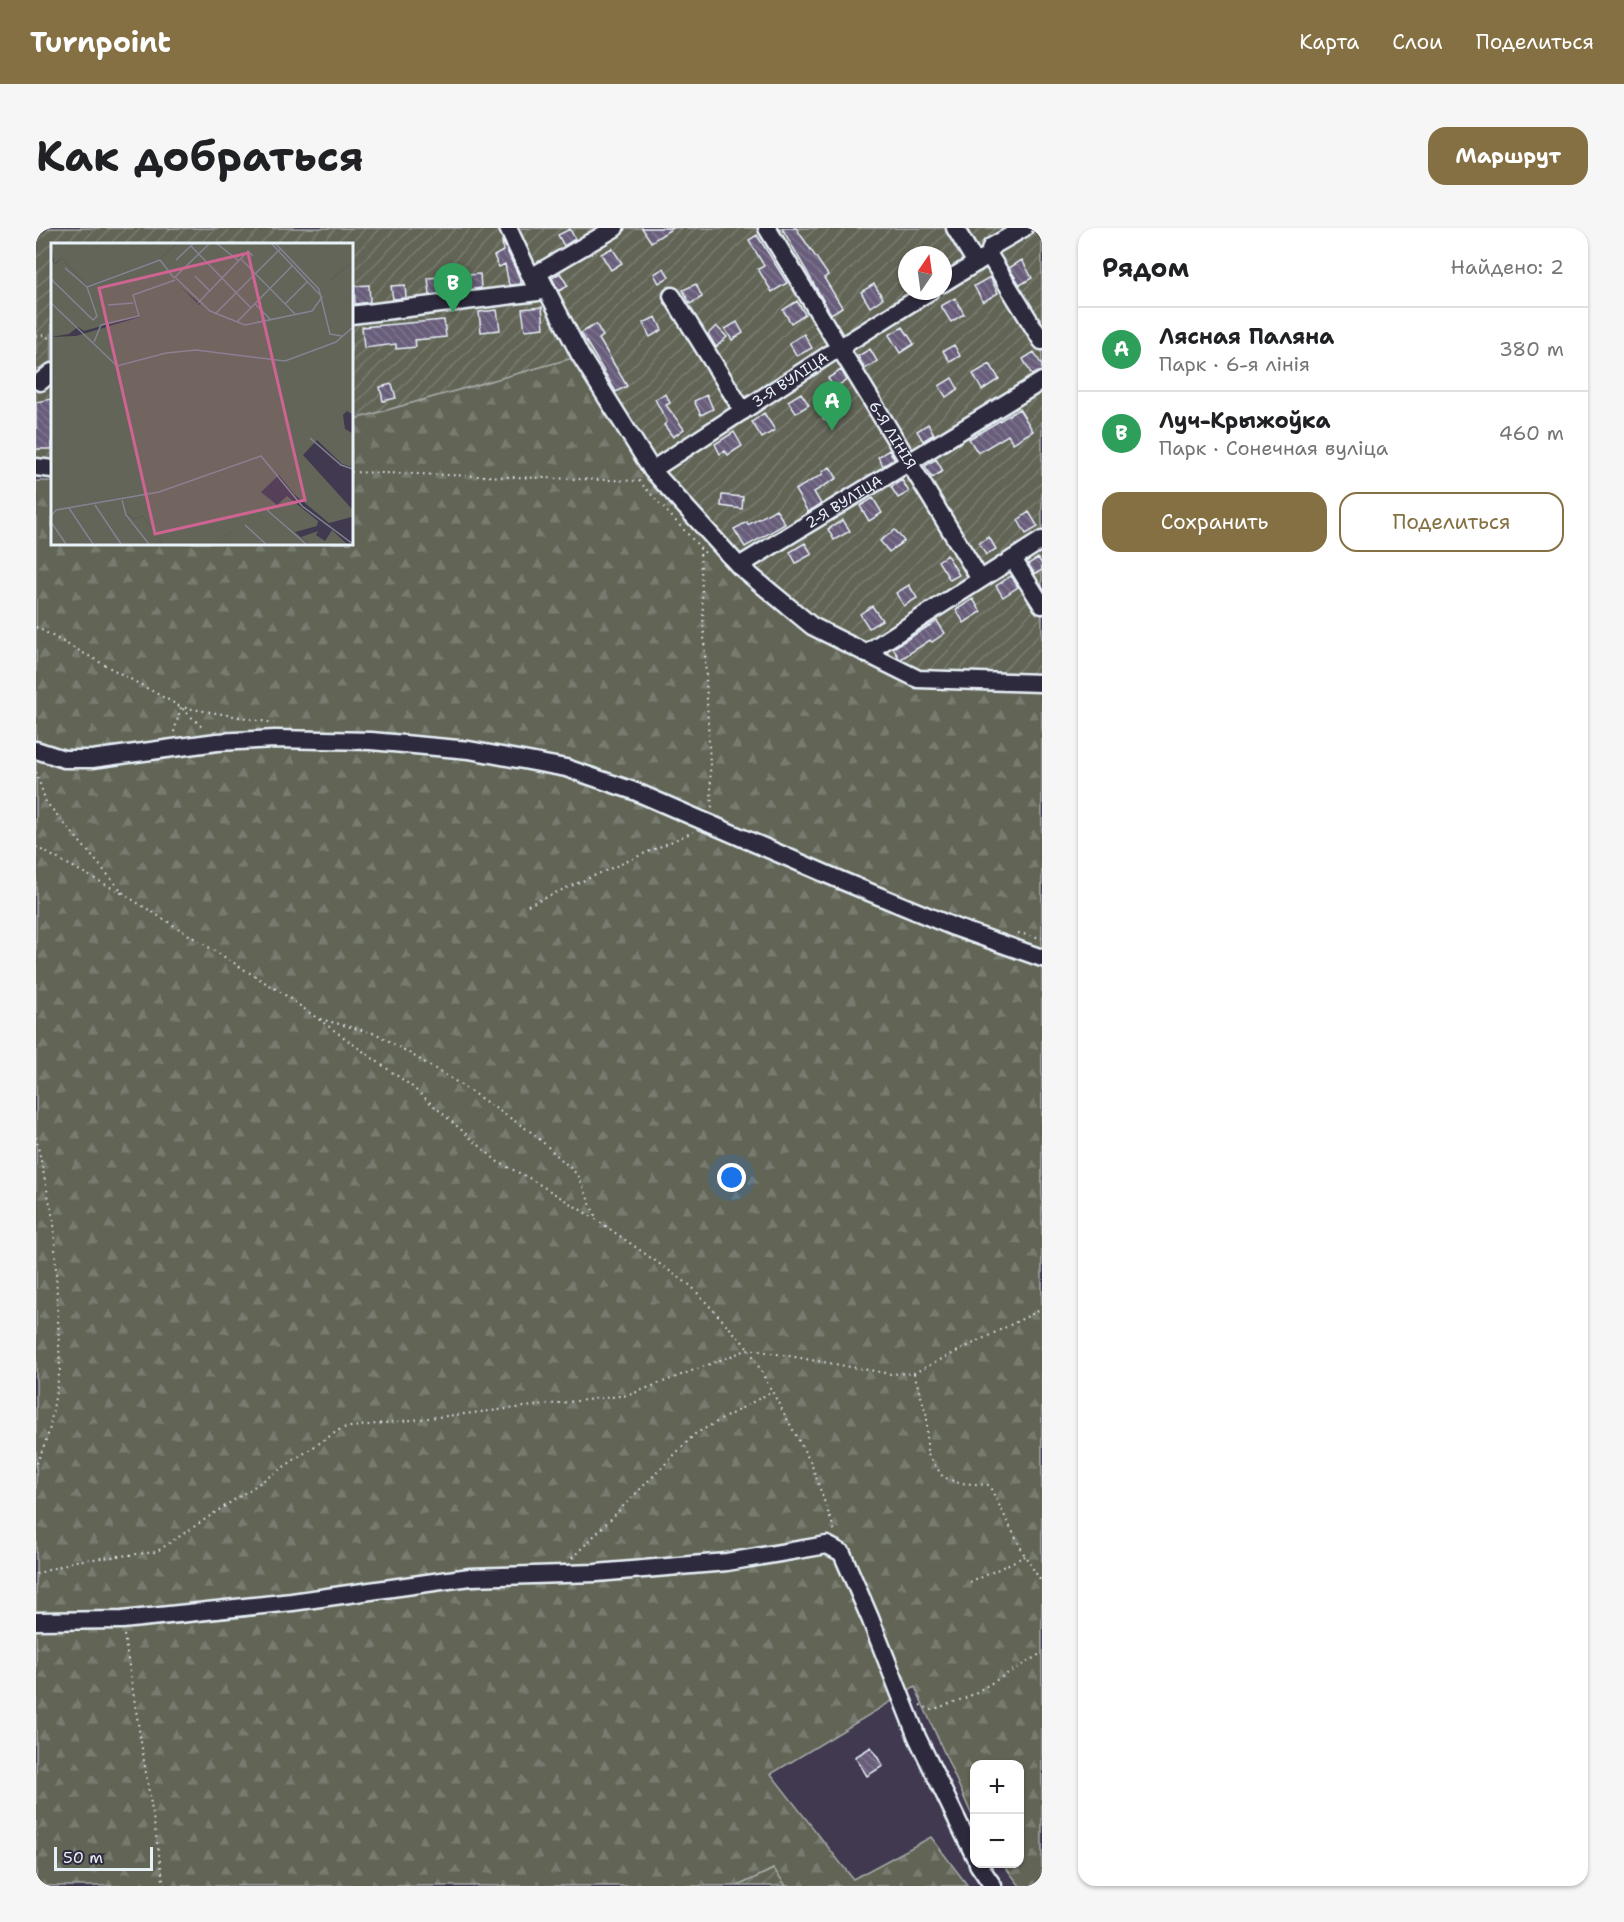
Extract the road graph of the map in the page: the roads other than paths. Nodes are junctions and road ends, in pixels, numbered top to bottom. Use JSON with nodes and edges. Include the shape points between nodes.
{"nodes":[{"id":1,"x":508,"y":228,"type":"edge"},
{"id":2,"x":615,"y":228,"type":"edge"},
{"id":3,"x":767,"y":228,"type":"edge"},
{"id":4,"x":955,"y":228,"type":"edge"},
{"id":5,"x":1023,"y":228,"type":"edge"},
{"id":6,"x":982,"y":259,"type":"junction"},
{"id":7,"x":952,"y":277,"type":"edge"},
{"id":8,"x":538,"y":292,"type":"junction"},
{"id":9,"x":672,"y":296,"type":"dead end"},
{"id":10,"x":916,"y":300,"type":"edge"},
{"id":11,"x":352,"y":315,"type":"edge"},
{"id":12,"x":1042,"y":341,"type":"edge"},
{"id":13,"x":839,"y":348,"type":"junction"},
{"id":14,"x":571,"y":359,"type":"dead end"},
{"id":15,"x":1042,"y":381,"type":"edge"},
{"id":16,"x":743,"y":411,"type":"junction"},
{"id":17,"x":908,"y":463,"type":"junction"},
{"id":18,"x":36,"y":467,"type":"edge"},
{"id":19,"x":51,"y":469,"type":"edge"},
{"id":20,"x":652,"y":470,"type":"junction"},
{"id":21,"x":1042,"y":540,"type":"edge"},
{"id":22,"x":1013,"y":559,"type":"junction"},
{"id":23,"x":739,"y":566,"type":"junction"},
{"id":24,"x":980,"y":579,"type":"junction"},
{"id":25,"x":1042,"y":605,"type":"edge"},
{"id":26,"x":866,"y":653,"type":"junction"},
{"id":27,"x":1042,"y":683,"type":"edge"},
{"id":28,"x":36,"y":750,"type":"edge"},
{"id":29,"x":1042,"y":958,"type":"edge"},
{"id":30,"x":36,"y":1621,"type":"edge"},
{"id":31,"x":970,"y":1847,"type":"edge"},
{"id":32,"x":981,"y":1868,"type":"edge"},
{"id":33,"x":993,"y":1886,"type":"edge"}],
"edges":[{"from":1,"to":8,"type":"street"},
{"from":2,"to":20,"type":"street","via":[[538,273],[580,355]]},
{"from":3,"to":13,"type":"street","name":"6-Я ЛІНІЯ"},
{"from":4,"to":6,"type":"street"},
{"from":5,"to":6,"type":"street","via":[[991,247]]},
{"from":6,"to":7,"type":"street"},
{"from":6,"to":12,"type":"street"},
{"from":8,"to":11,"type":"street"},
{"from":8,"to":14,"type":"street"},
{"from":9,"to":16,"type":"street"},
{"from":10,"to":13,"type":"street","name":"3-Я ВУЛІЦА"},
{"from":13,"to":16,"type":"street","name":"3-Я ВУЛІЦА"},
{"from":13,"to":17,"type":"street","name":"6-Я ЛІНІЯ"},
{"from":15,"to":17,"type":"street","name":"2-Я ВУЛІЦА"},
{"from":16,"to":20,"type":"street","name":"3-Я ВУЛІЦА"},
{"from":17,"to":23,"type":"street","name":"2-Я ВУЛІЦА"},
{"from":17,"to":24,"type":"street","name":"6-Я ЛІНІЯ"},
{"from":18,"to":19,"type":"street"},
{"from":20,"to":23,"type":"street"},
{"from":21,"to":22,"type":"street"},
{"from":22,"to":24,"type":"street"},
{"from":22,"to":25,"type":"street"},
{"from":23,"to":26,"type":"street","via":[[812,626]]},
{"from":24,"to":26,"type":"street"},
{"from":26,"to":27,"type":"street","via":[[918,679]]},
{"from":28,"to":29,"type":"street","via":[[64,759],[92,759],[217,742],[371,741],[469,750],[566,768],[712,820],[840,880]]},
{"from":30,"to":31,"type":"street","via":[[122,1620],[470,1577],[596,1573],[727,1562],[827,1545],[842,1553],[916,1737]]},
{"from":32,"to":33,"type":"street"}]}
